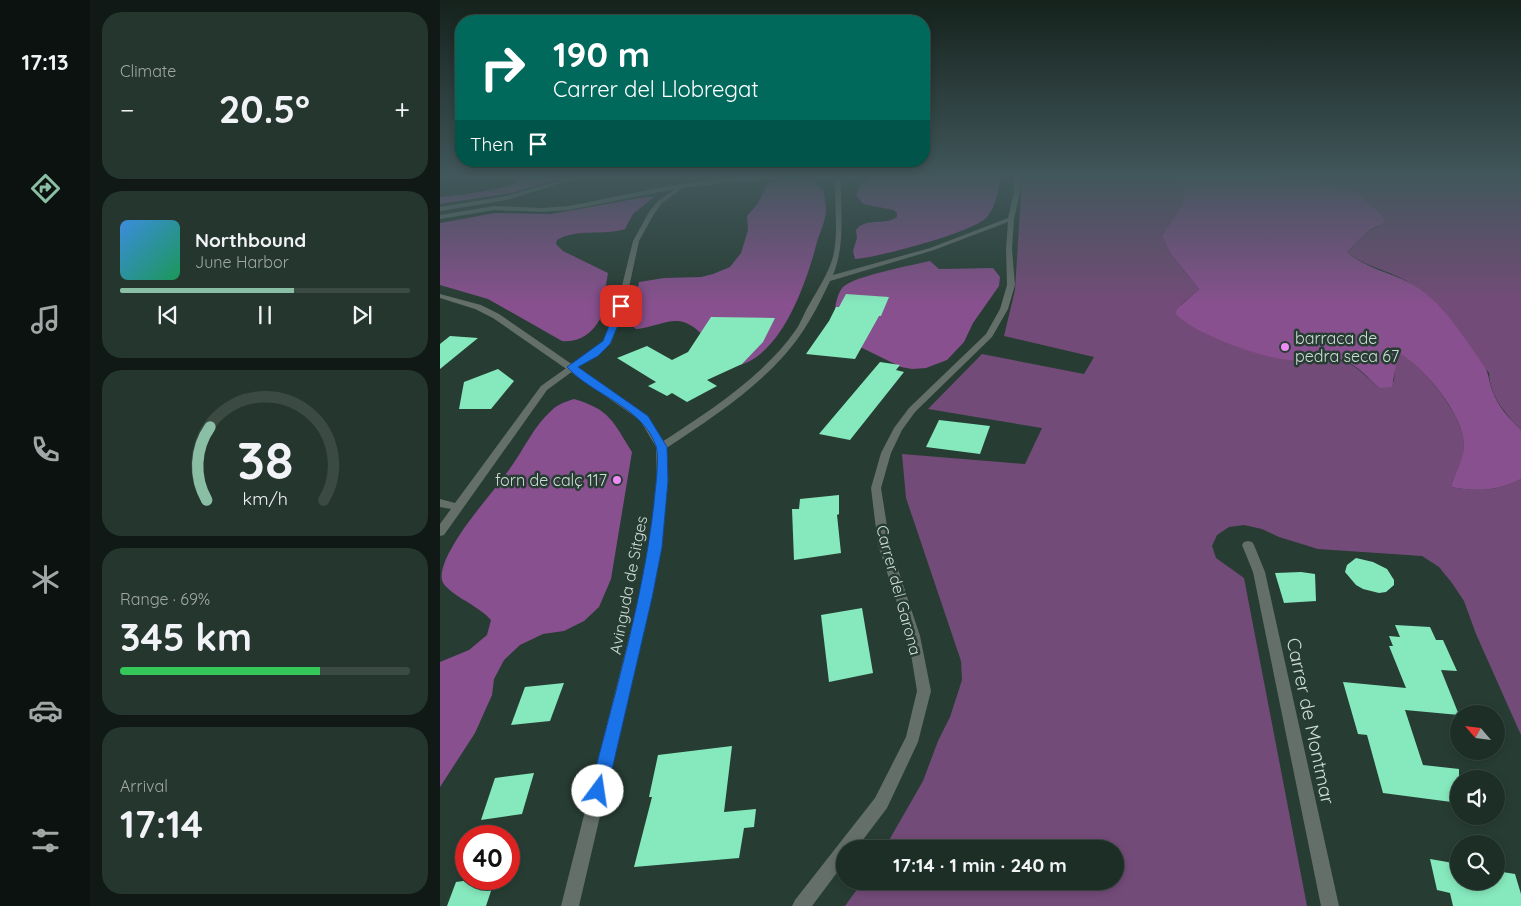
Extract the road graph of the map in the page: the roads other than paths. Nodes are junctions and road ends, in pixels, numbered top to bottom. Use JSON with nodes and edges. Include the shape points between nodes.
{"nodes":[{"id":1,"x":648,"y":219,"type":"edge"},
{"id":2,"x":838,"y":219,"type":"edge"},
{"id":3,"x":1011,"y":219,"type":"joint"},
{"id":4,"x":828,"y":279,"type":"junction"},
{"id":5,"x":440,"y":296,"type":"edge"},
{"id":6,"x":572,"y":367,"type":"junction"},
{"id":7,"x":662,"y":447,"type":"junction"},
{"id":8,"x":440,"y":503,"type":"edge"},
{"id":9,"x":458,"y":506,"type":"junction"},
{"id":10,"x":440,"y":532,"type":"edge"},
{"id":11,"x":1248,"y":545,"type":"dead end"},
{"id":12,"x":852,"y":840,"type":"edge"},
{"id":13,"x":836,"y":861,"type":"edge"},
{"id":14,"x":570,"y":906,"type":"edge"},
{"id":15,"x":801,"y":906,"type":"edge"},
{"id":16,"x":1330,"y":906,"type":"edge"}],
"edges":[{"from":1,"to":6,"type":"street","via":[[636,241],[621,306],[607,342]]},
{"from":2,"to":4,"type":"street","via":[[836,256]]},
{"from":3,"to":4,"type":"street","via":[[932,249]]},
{"from":3,"to":12,"type":"street","name":"Carrer del Garona","via":[[1011,285],[1004,309],[989,335],[912,410],[897,430],[886,453],[876,488],[884,545],[914,636],[924,691],[913,736],[881,803]]},
{"from":4,"to":7,"type":"street","via":[[795,337],[746,389]]},
{"from":5,"to":6,"type":"street","via":[[496,316]]},
{"from":6,"to":7,"type":"street","via":[[644,418]]},
{"from":6,"to":9,"type":"street","via":[[544,388]]},
{"from":7,"to":14,"type":"street","name":"Avinguda de Sitges","via":[[660,500],[647,590]]},
{"from":8,"to":9,"type":"street"},
{"from":9,"to":10,"type":"street"},
{"from":11,"to":16,"type":"street","name":"Carrer de Montmar","via":[[1260,572]]},
{"from":13,"to":15,"type":"street","name":"Carrer del Garona"}]}
